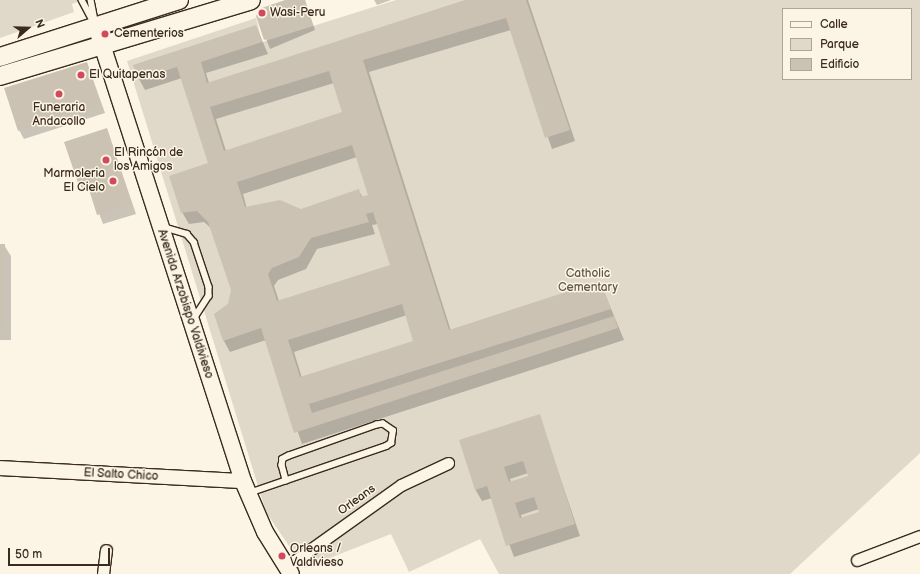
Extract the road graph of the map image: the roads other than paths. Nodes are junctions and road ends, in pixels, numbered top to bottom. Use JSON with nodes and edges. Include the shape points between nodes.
{"nodes":[{"id":1,"x":82,"y":0,"type":"edge"},
{"id":2,"x":91,"y":0,"type":"edge"},
{"id":3,"x":179,"y":0,"type":"edge"},
{"id":4,"x":251,"y":0,"type":"edge"},
{"id":5,"x":96,"y":26,"type":"junction"},
{"id":6,"x":102,"y":46,"type":"junction"},
{"id":7,"x":0,"y":57,"type":"edge"},
{"id":8,"x":0,"y":76,"type":"edge"},
{"id":9,"x":160,"y":227,"type":"junction"},
{"id":10,"x":191,"y":322,"type":"junction"},
{"id":11,"x":448,"y":463,"type":"dead end"},
{"id":12,"x":0,"y":468,"type":"edge"},
{"id":13,"x":286,"y":480,"type":"junction"},
{"id":14,"x":245,"y":487,"type":"junction"},
{"id":15,"x":920,"y":536,"type":"edge"},
{"id":16,"x":106,"y":550,"type":"dead end"},
{"id":17,"x":857,"y":560,"type":"dead end"},
{"id":18,"x":289,"y":571,"type":"edge"},
{"id":19,"x":103,"y":574,"type":"edge"}],
"edges":[{"from":1,"to":5,"type":"lane"},
{"from":2,"to":5,"type":"lane"},
{"from":3,"to":5,"type":"main road"},
{"from":4,"to":6,"type":"main road"},
{"from":5,"to":6,"type":"main road","name":"Avenida Arzobispo Valdivieso"},
{"from":5,"to":7,"type":"main road"},
{"from":6,"to":8,"type":"main road"},
{"from":6,"to":9,"type":"main road","name":"Avenida Arzobispo Valdivieso"},
{"from":9,"to":10,"type":"main road","name":"Avenida Arzobispo Valdivieso"},
{"from":9,"to":10,"type":"lane","via":[[187,234],[209,287],[209,296]]},
{"from":10,"to":14,"type":"main road","name":"Avenida Arzobispo Valdivieso"},
{"from":11,"to":18,"type":"street","name":"Orleans","via":[[401,485]]},
{"from":12,"to":14,"type":"street","name":"El Salto Chico"},
{"from":13,"to":13,"type":"lane","via":[[386,446],[391,443],[393,431],[383,424],[289,456],[283,459],[282,465]]},
{"from":13,"to":14,"type":"lane"},
{"from":14,"to":18,"type":"main road","name":"Avenida Arzobispo Valdivieso"},
{"from":15,"to":17,"type":"street"},
{"from":16,"to":19,"type":"street"}]}
